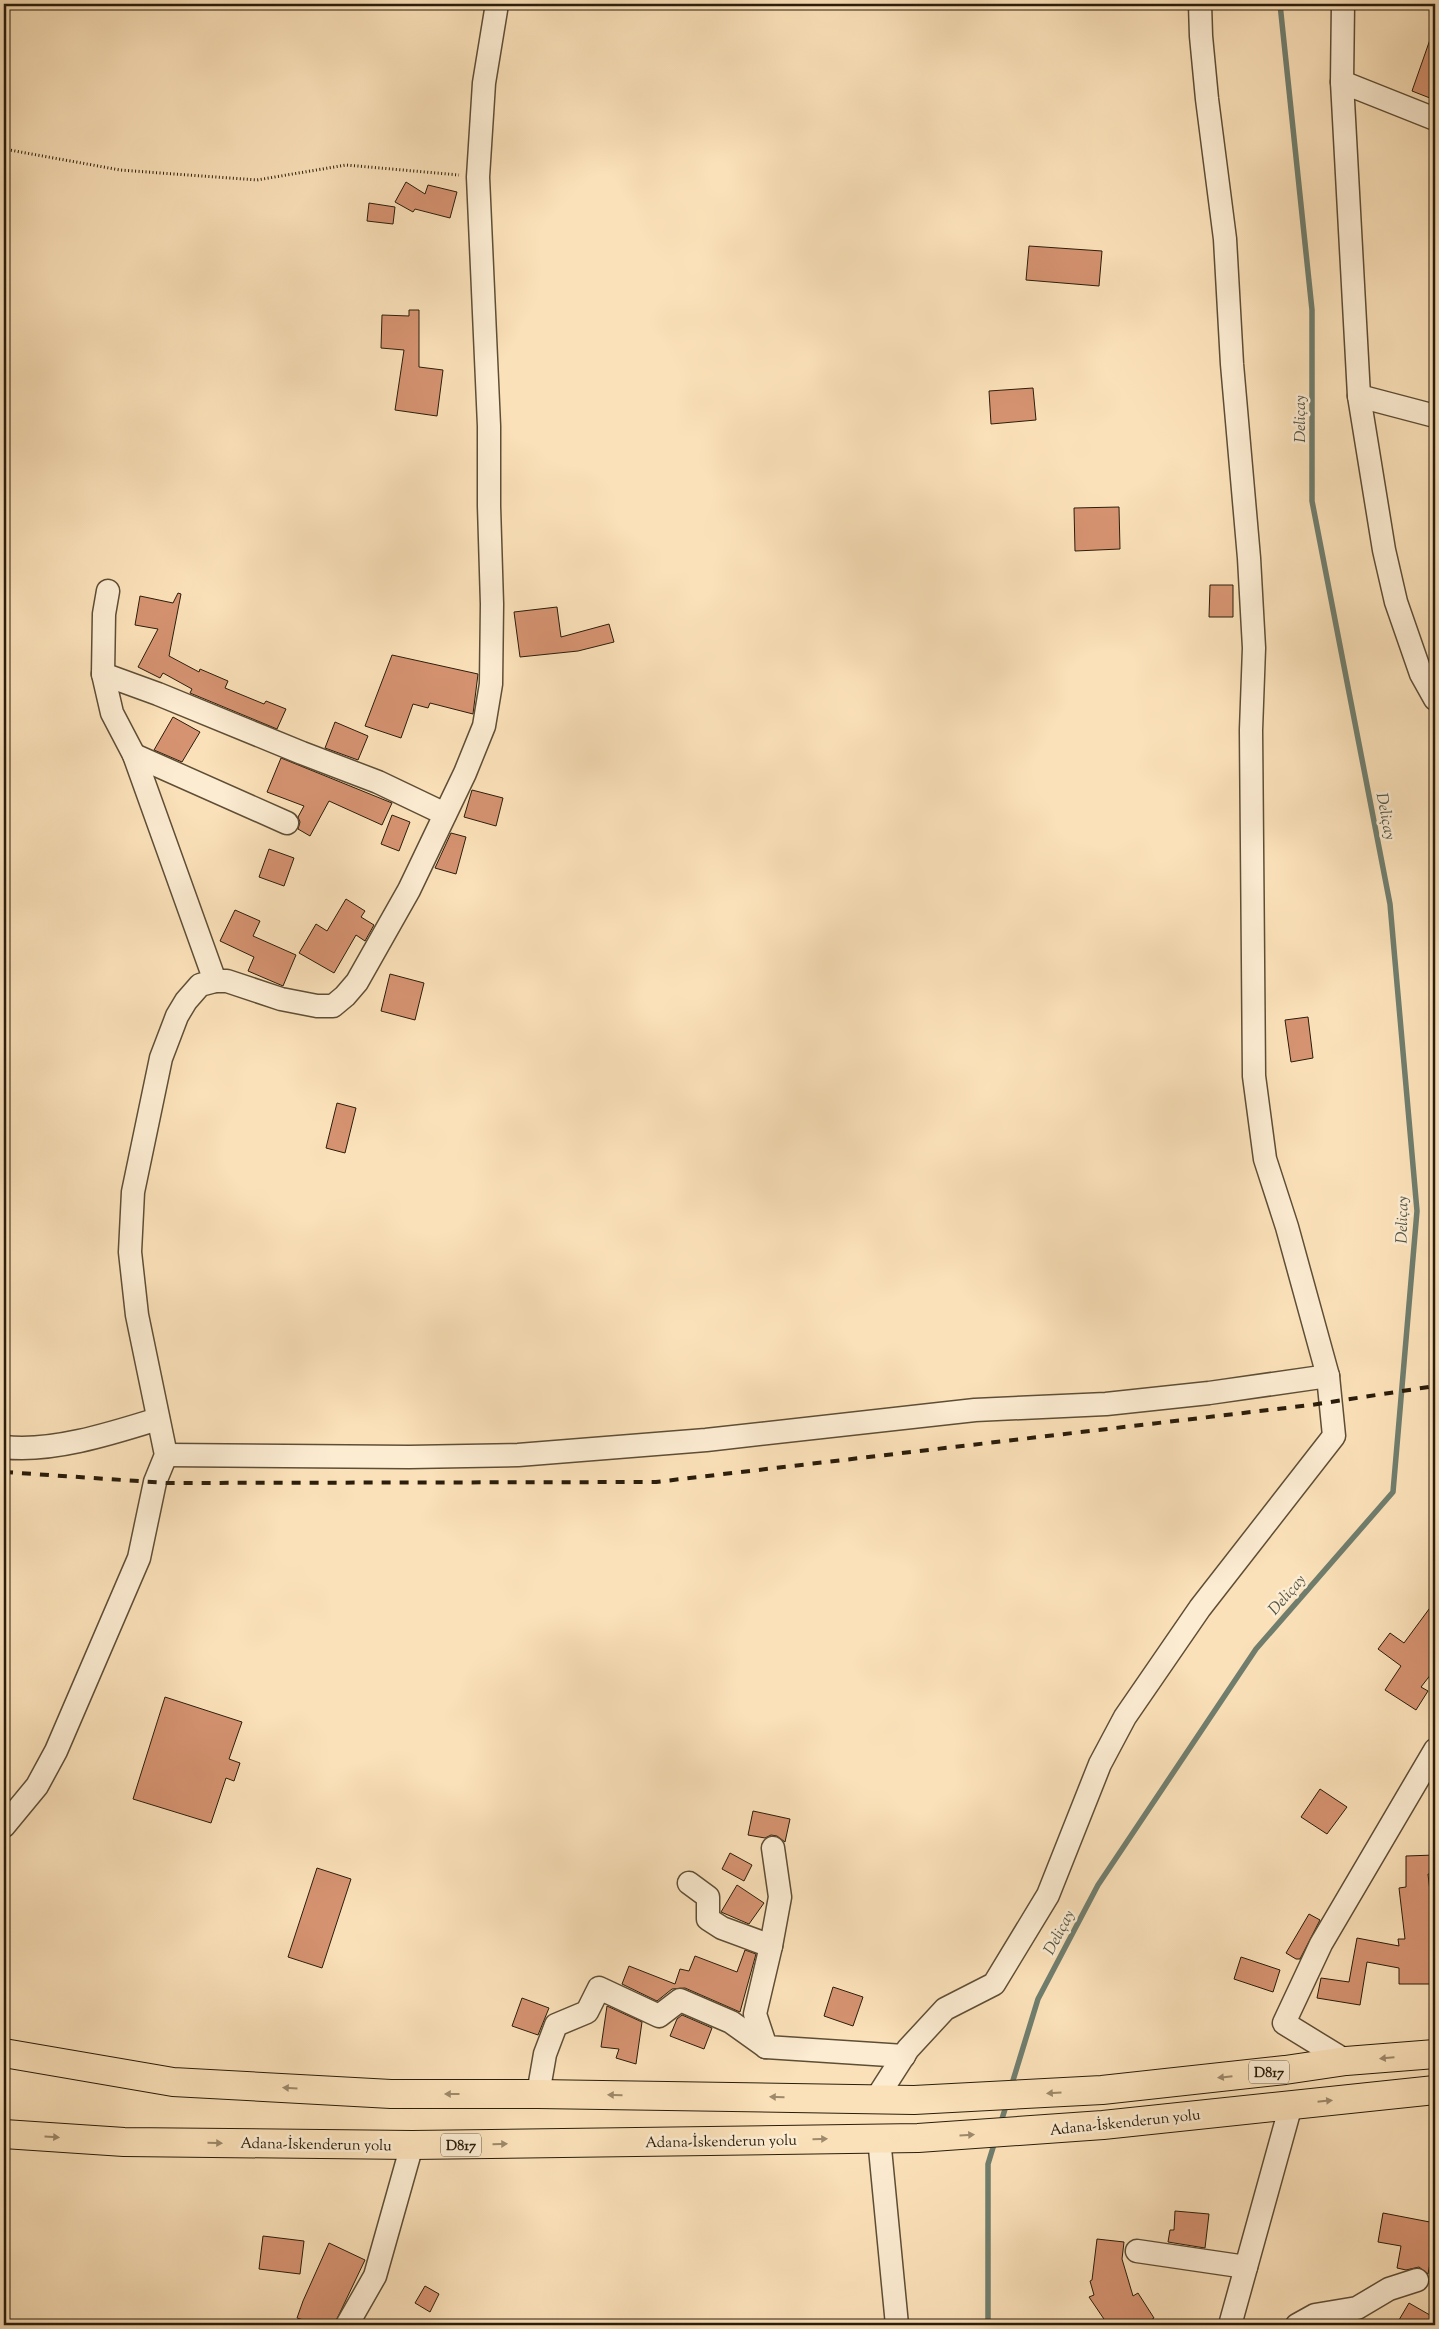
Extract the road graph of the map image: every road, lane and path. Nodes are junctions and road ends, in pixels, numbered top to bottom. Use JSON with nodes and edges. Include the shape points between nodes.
{"nodes":[{"id":1,"x":497,"y":4,"type":"edge"},
{"id":2,"x":1200,"y":4,"type":"edge"},
{"id":3,"x":1343,"y":4,"type":"edge"},
{"id":4,"x":1342,"y":82,"type":"junction"},
{"id":5,"x":1435,"y":119,"type":"edge"},
{"id":6,"x":4,"y":149,"type":"edge"},
{"id":7,"x":478,"y":177,"type":"junction"},
{"id":8,"x":1359,"y":396,"type":"junction"},
{"id":9,"x":1435,"y":416,"type":"edge"},
{"id":10,"x":108,"y":591,"type":"dead end"},
{"id":11,"x":103,"y":674,"type":"junction"},
{"id":12,"x":1435,"y":699,"type":"edge"},
{"id":13,"x":134,"y":755,"type":"junction"},
{"id":14,"x":445,"y":814,"type":"junction"},
{"id":15,"x":287,"y":823,"type":"dead end"},
{"id":16,"x":215,"y":981,"type":"junction"},
{"id":17,"x":1328,"y":1376,"type":"junction"},
{"id":18,"x":158,"y":1419,"type":"junction"},
{"id":19,"x":4,"y":1447,"type":"edge"},
{"id":20,"x":166,"y":1455,"type":"junction"},
{"id":21,"x":1434,"y":1756,"type":"edge"},
{"id":22,"x":4,"y":1826,"type":"edge"},
{"id":23,"x":773,"y":1848,"type":"dead end"},
{"id":24,"x":689,"y":1883,"type":"dead end"},
{"id":25,"x":771,"y":1946,"type":"junction"},
{"id":26,"x":766,"y":2047,"type":"junction"},
{"id":27,"x":4,"y":2054,"type":"edge"},
{"id":28,"x":1435,"y":2054,"type":"edge"},
{"id":29,"x":904,"y":2056,"type":"junction"},
{"id":30,"x":1346,"y":2061,"type":"junction"},
{"id":31,"x":1435,"y":2090,"type":"edge"},
{"id":32,"x":538,"y":2094,"type":"junction"},
{"id":33,"x":876,"y":2099,"type":"junction"},
{"id":34,"x":1291,"y":2105,"type":"junction"},
{"id":35,"x":4,"y":2134,"type":"edge"},
{"id":36,"x":879,"y":2138,"type":"junction"},
{"id":37,"x":412,"y":2145,"type":"junction"},
{"id":38,"x":1137,"y":2251,"type":"dead end"},
{"id":39,"x":1246,"y":2267,"type":"junction"},
{"id":40,"x":1417,"y":2280,"type":"dead end"},
{"id":41,"x":1362,"y":2316,"type":"edge"},
{"id":42,"x":1312,"y":2322,"type":"edge"},
{"id":43,"x":347,"y":2325,"type":"edge"},
{"id":44,"x":897,"y":2325,"type":"edge"},
{"id":45,"x":1230,"y":2325,"type":"edge"}],
"edges":[{"from":1,"to":7,"type":"street","via":[[484,83]]},
{"from":2,"to":17,"type":"street","via":[[1206,90],[1225,239],[1249,558],[1253,638],[1254,1076],[1265,1159]]},
{"from":3,"to":4,"type":"street"},
{"from":4,"to":5,"type":"street"},
{"from":4,"to":8,"type":"street"},
{"from":6,"to":7,"type":"path","via":[[120,170],[257,180],[346,165]]},
{"from":7,"to":14,"type":"street","via":[[489,426],[491,684],[484,726]]},
{"from":8,"to":9,"type":"street"},
{"from":8,"to":12,"type":"street","via":[[1384,550],[1396,602],[1421,674]]},
{"from":10,"to":11,"type":"street","via":[[104,614]]},
{"from":11,"to":13,"type":"street","via":[[112,713]]},
{"from":11,"to":14,"type":"street","via":[[378,782]]},
{"from":13,"to":15,"type":"street"},
{"from":13,"to":16,"type":"street"},
{"from":14,"to":16,"type":"street","via":[[409,890],[357,982],[333,1006],[280,999],[246,986]]},
{"from":16,"to":18,"type":"street","via":[[200,985],[177,1016],[161,1058],[133,1192],[130,1252],[137,1315]]},
{"from":17,"to":20,"type":"street","via":[[1106,1404],[975,1410],[706,1440],[518,1455]]},
{"from":17,"to":29,"type":"street","via":[[1334,1436],[1200,1608],[1125,1717],[1100,1764],[1048,1895],[1020,1943],[994,1984],[945,2010]]},
{"from":18,"to":19,"type":"street","via":[[113,1433],[25,1450]]},
{"from":18,"to":20,"type":"street"},
{"from":20,"to":22,"type":"street","via":[[155,1482],[139,1558],[56,1751],[37,1786]]},
{"from":21,"to":30,"type":"street","via":[[1321,1944],[1284,2023]]},
{"from":23,"to":25,"type":"street","via":[[780,1897]]},
{"from":24,"to":25,"type":"street","via":[[708,1897],[708,1919],[722,1928]]},
{"from":25,"to":26,"type":"street","via":[[755,2014]]},
{"from":26,"to":29,"type":"street"},
{"from":26,"to":32,"type":"street","via":[[730,2022],[680,2000],[659,2016],[599,1988],[587,2012],[556,2025],[545,2054]]},
{"from":32,"to":27,"type":"highway","number":"D817","one_way":true,"via":[[391,2094],[173,2082]]},
{"from":28,"to":30,"type":"highway","number":"D817","one_way":true},
{"from":29,"to":33,"type":"street"},
{"from":30,"to":33,"type":"highway","number":"D817","one_way":true,"via":[[1102,2090],[914,2100]]},
{"from":34,"to":31,"type":"highway","name":"Adana-İskenderun yolu","number":"D817","one_way":true},
{"from":33,"to":32,"type":"highway","number":"D817","one_way":true},
{"from":36,"to":34,"type":"highway","name":"Adana-İskenderun yolu","number":"D817","one_way":true,"via":[[1103,2125]]},
{"from":34,"to":39,"type":"street"},
{"from":35,"to":37,"type":"highway","name":"Adana-İskenderun yolu","number":"D817","one_way":true,"via":[[124,2142]]},
{"from":37,"to":36,"type":"highway","name":"Adana-İskenderun yolu","number":"D817","one_way":true},
{"from":36,"to":44,"type":"street"},
{"from":37,"to":43,"type":"street","via":[[375,2276]]},
{"from":38,"to":39,"type":"street"},
{"from":39,"to":45,"type":"street"},
{"from":40,"to":41,"type":"street","via":[[1389,2289]]},
{"from":41,"to":42,"type":"street"}]}
